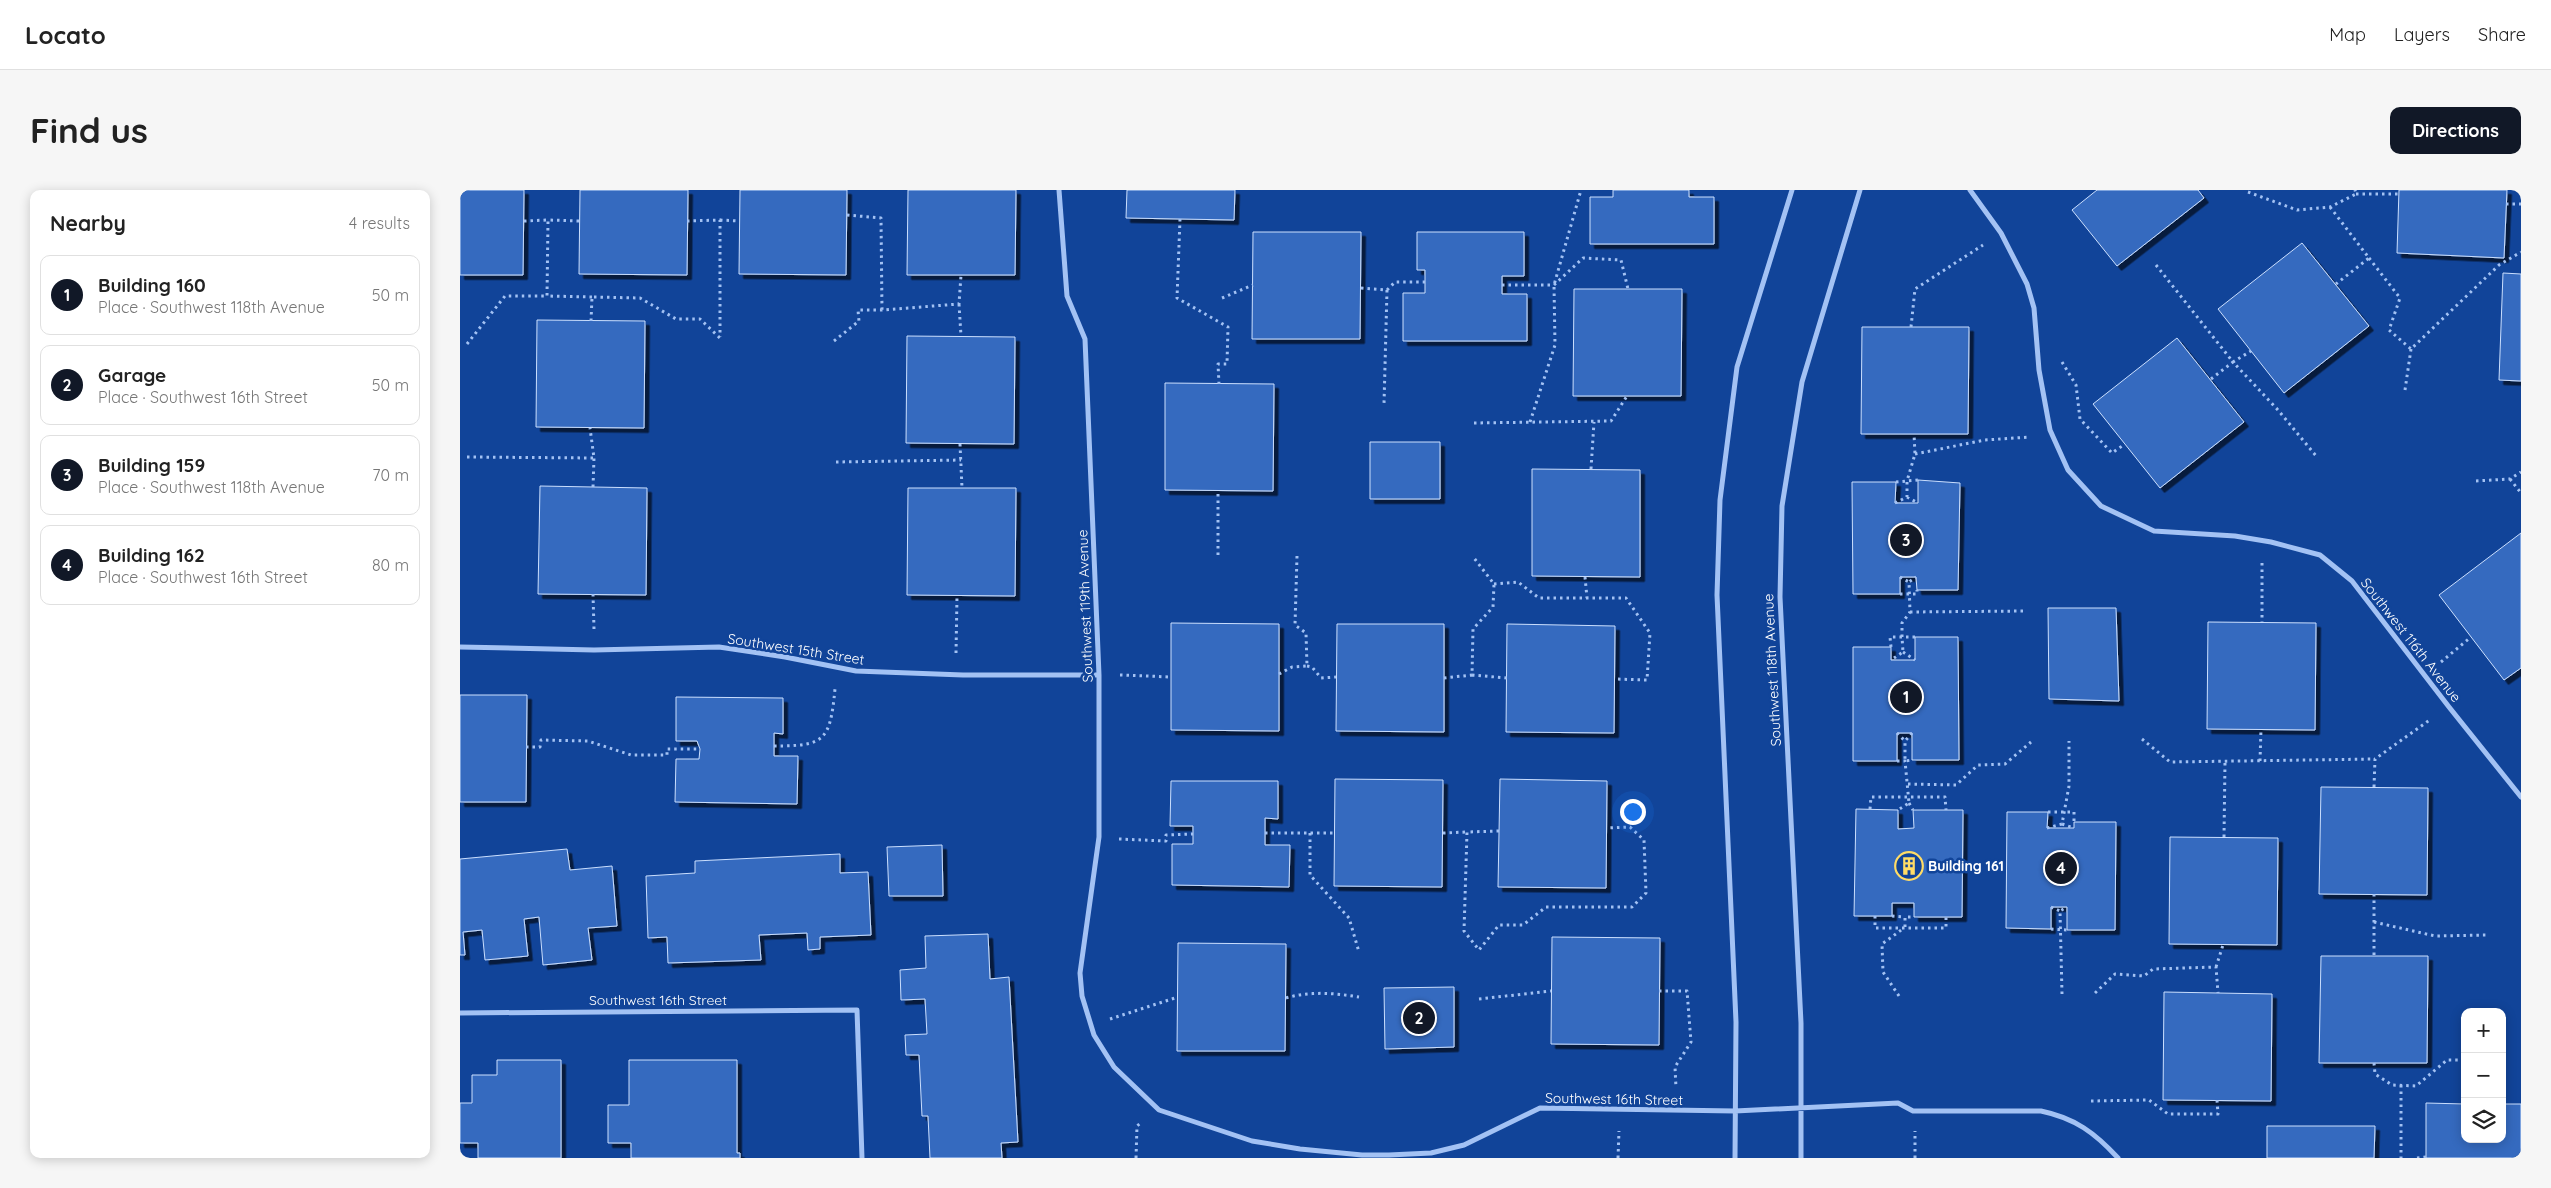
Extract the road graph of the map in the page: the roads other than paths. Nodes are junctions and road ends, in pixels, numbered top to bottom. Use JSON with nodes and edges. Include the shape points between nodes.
{"nodes":[{"id":1,"x":1060,"y":190,"type":"edge"},
{"id":2,"x":1792,"y":190,"type":"edge"},
{"id":3,"x":1860,"y":190,"type":"edge"},
{"id":4,"x":1970,"y":190,"type":"edge"},
{"id":5,"x":460,"y":647,"type":"edge"},
{"id":6,"x":1099,"y":675,"type":"junction"},
{"id":7,"x":2521,"y":796,"type":"edge"},
{"id":8,"x":460,"y":1013,"type":"edge"},
{"id":9,"x":1089,"y":1023,"type":"joint"},
{"id":10,"x":1800,"y":1109,"type":"junction"},
{"id":11,"x":1735,"y":1110,"type":"junction"},
{"id":12,"x":862,"y":1158,"type":"edge"},
{"id":13,"x":1735,"y":1158,"type":"edge"},
{"id":14,"x":1801,"y":1158,"type":"edge"},
{"id":15,"x":2118,"y":1158,"type":"edge"}],
"edges":[{"from":1,"to":6,"type":"street","name":"Southwest 119th Avenue","via":[[1067,296],[1085,339]]},
{"from":2,"to":11,"type":"street","via":[[1738,367],[1720,500],[1717,595],[1736,1022]]},
{"from":3,"to":10,"type":"street","name":"Southwest 118th Avenue","via":[[1802,382],[1782,506],[1780,597],[1801,1023]]},
{"from":4,"to":7,"type":"street","name":"Southwest 116th Avenue","via":[[2001,233],[2027,284],[2034,308],[2039,370],[2050,430],[2068,470],[2101,506],[2154,531],[2252,538],[2320,556],[2352,581]]},
{"from":5,"to":6,"type":"street","name":"Southwest 15th Street","via":[[719,648],[856,671]]},
{"from":6,"to":9,"type":"street","name":"Southwest 119th Avenue","via":[[1099,837],[1080,972]]},
{"from":8,"to":12,"type":"street","name":"Southwest 16th Street","via":[[857,1010]]},
{"from":9,"to":11,"type":"street","name":"Southwest 16th Street","via":[[1114,1067],[1159,1110],[1252,1141],[1362,1155],[1431,1153],[1464,1145],[1540,1108]]},
{"from":10,"to":11,"type":"street","name":"Southwest 16th Street"},
{"from":10,"to":14,"type":"street","name":"Southwest 118th Avenue"},
{"from":10,"to":15,"type":"street","name":"Southwest 16th Street","via":[[1898,1103],[1913,1110],[2041,1110],[2076,1121]]},
{"from":11,"to":13,"type":"street"}]}
